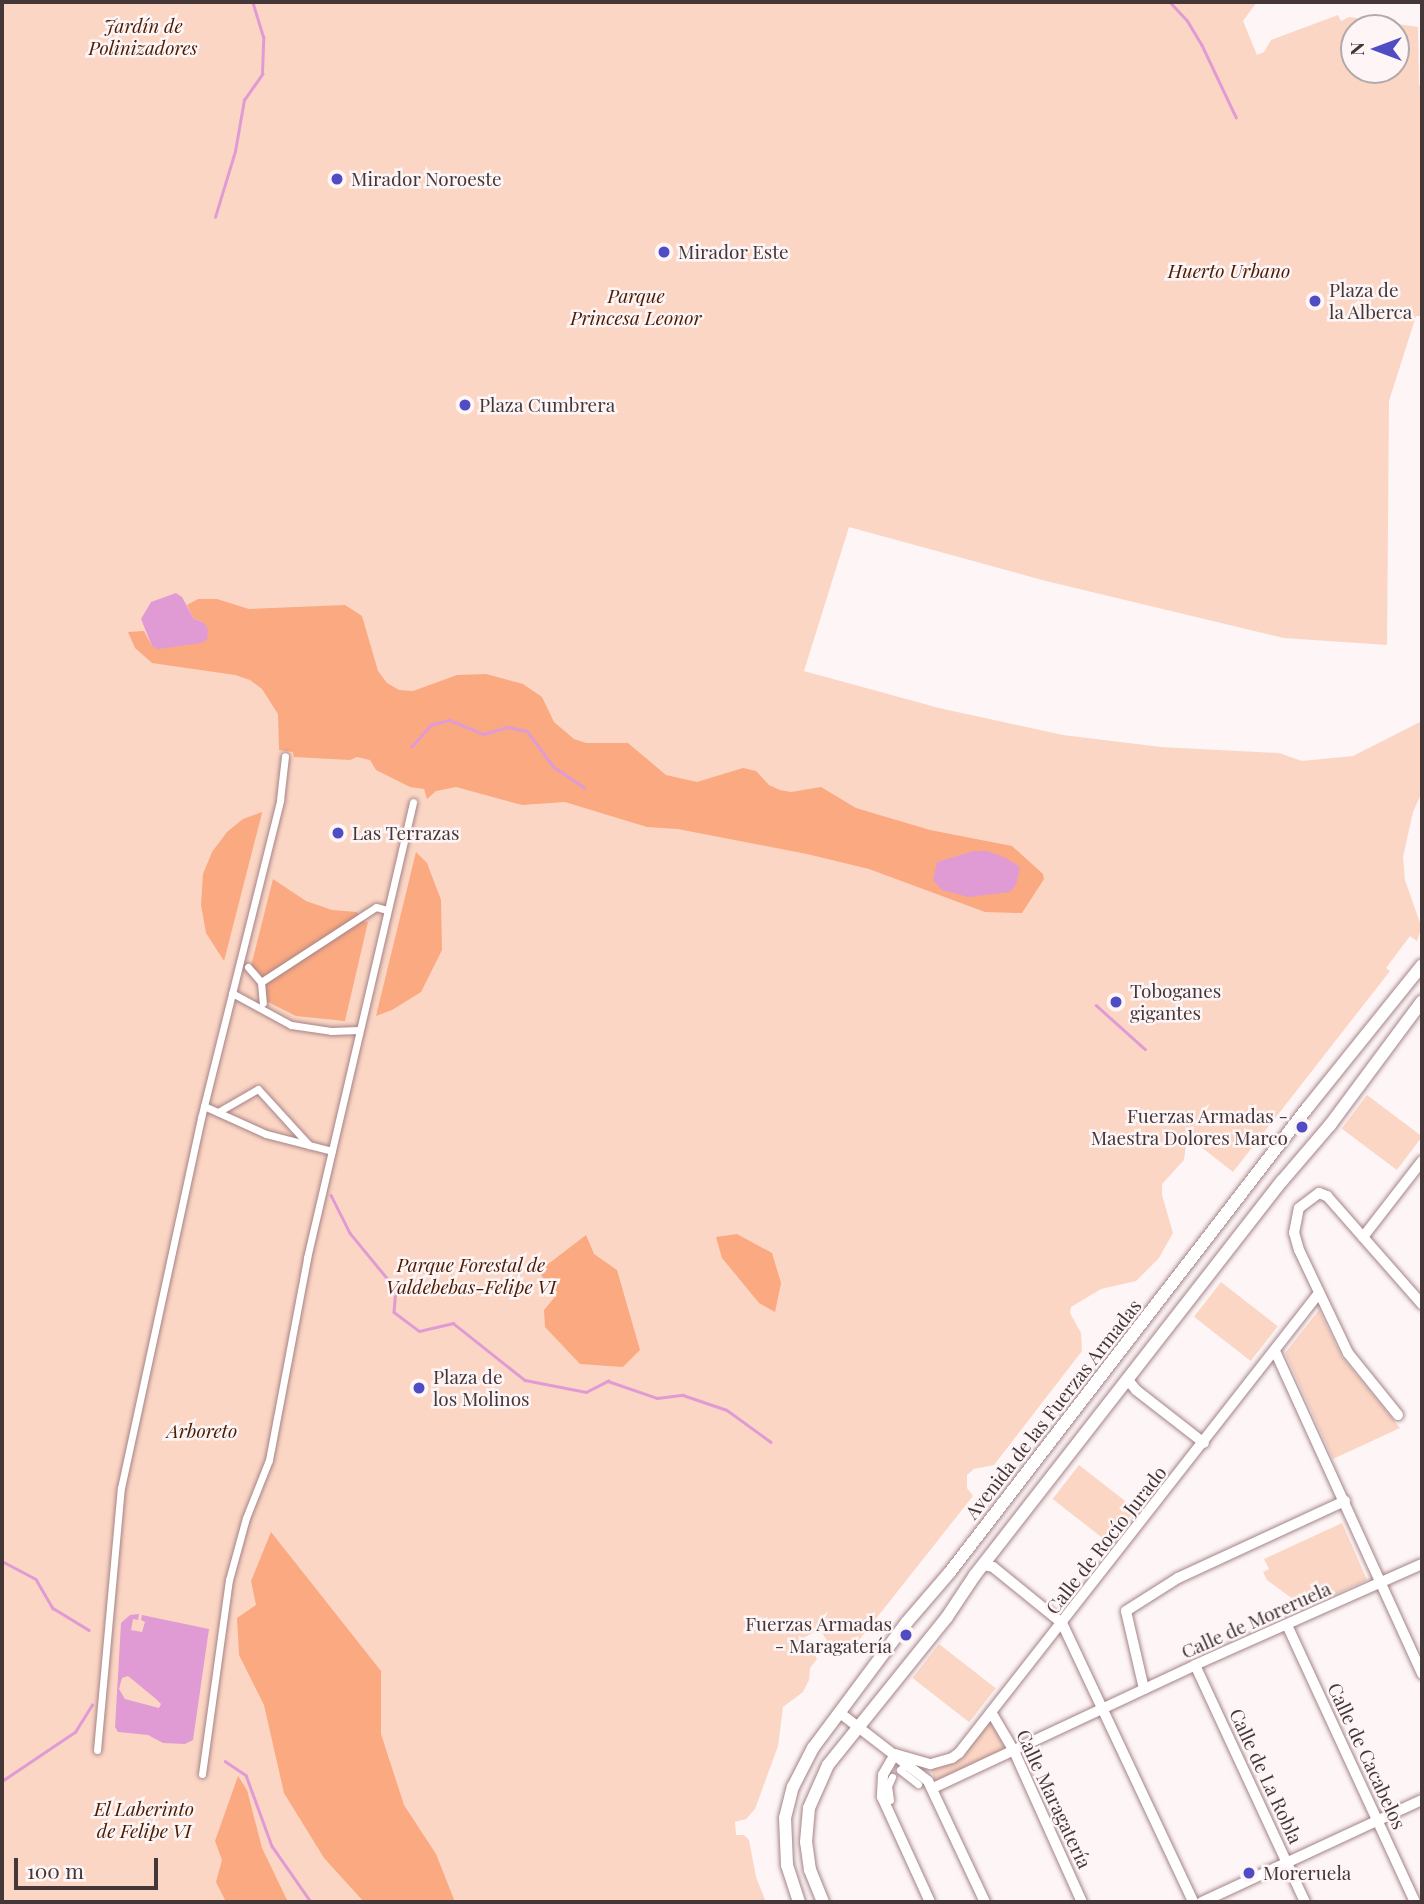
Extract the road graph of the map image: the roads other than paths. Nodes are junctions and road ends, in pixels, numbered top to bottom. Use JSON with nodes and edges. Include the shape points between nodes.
{"nodes":[{"id":1,"x":285,"y":756,"type":"dead end"},
{"id":2,"x":413,"y":803,"type":"dead end"},
{"id":3,"x":387,"y":911,"type":"junction"},
{"id":4,"x":1422,"y":965,"type":"edge"},
{"id":5,"x":248,"y":967,"type":"dead end"},
{"id":6,"x":261,"y":982,"type":"junction"},
{"id":7,"x":232,"y":993,"type":"junction"},
{"id":8,"x":263,"y":1003,"type":"dead end"},
{"id":9,"x":1421,"y":1005,"type":"edge"},
{"id":10,"x":359,"y":1030,"type":"junction"},
{"id":11,"x":205,"y":1106,"type":"junction"},
{"id":12,"x":218,"y":1112,"type":"junction"},
{"id":13,"x":310,"y":1145,"type":"junction"},
{"id":14,"x":331,"y":1151,"type":"junction"},
{"id":15,"x":1422,"y":1162,"type":"edge"},
{"id":16,"x":1363,"y":1237,"type":"junction"},
{"id":17,"x":1319,"y":1293,"type":"junction"},
{"id":18,"x":1422,"y":1304,"type":"edge"},
{"id":19,"x":1275,"y":1352,"type":"junction"},
{"id":20,"x":1128,"y":1380,"type":"junction"},
{"id":21,"x":1398,"y":1415,"type":"dead end"},
{"id":22,"x":1204,"y":1443,"type":"junction"},
{"id":23,"x":1345,"y":1501,"type":"junction"},
{"id":24,"x":1422,"y":1564,"type":"edge"},
{"id":25,"x":983,"y":1565,"type":"junction"},
{"id":26,"x":1382,"y":1584,"type":"junction"},
{"id":27,"x":1062,"y":1623,"type":"junction"},
{"id":28,"x":1287,"y":1625,"type":"junction"},
{"id":29,"x":1195,"y":1665,"type":"junction"},
{"id":30,"x":1422,"y":1674,"type":"edge"},
{"id":31,"x":1144,"y":1689,"type":"junction"},
{"id":32,"x":1104,"y":1708,"type":"junction"},
{"id":33,"x":991,"y":1712,"type":"junction"},
{"id":34,"x":840,"y":1713,"type":"junction"},
{"id":35,"x":858,"y":1726,"type":"junction"},
{"id":36,"x":97,"y":1750,"type":"dead end"},
{"id":37,"x":1014,"y":1751,"type":"junction"},
{"id":38,"x":895,"y":1754,"type":"junction"},
{"id":39,"x":202,"y":1774,"type":"dead end"},
{"id":40,"x":918,"y":1784,"type":"dead end"},
{"id":41,"x":933,"y":1788,"type":"junction"},
{"id":42,"x":890,"y":1800,"type":"dead end"},
{"id":43,"x":1422,"y":1800,"type":"edge"},
{"id":44,"x":1377,"y":1820,"type":"junction"},
{"id":45,"x":1287,"y":1862,"type":"junction"},
{"id":46,"x":799,"y":1902,"type":"edge"},
{"id":47,"x":823,"y":1902,"type":"edge"},
{"id":48,"x":930,"y":1902,"type":"edge"},
{"id":49,"x":985,"y":1902,"type":"edge"},
{"id":50,"x":1082,"y":1902,"type":"edge"},
{"id":51,"x":1193,"y":1902,"type":"edge"},
{"id":52,"x":1202,"y":1902,"type":"edge"},
{"id":53,"x":1305,"y":1902,"type":"edge"},
{"id":54,"x":1415,"y":1902,"type":"edge"}],
"edges":[{"from":1,"to":7,"type":"street","via":[[280,800]]},
{"from":2,"to":3,"type":"street"},
{"from":3,"to":6,"type":"street","via":[[376,907]]},
{"from":3,"to":10,"type":"street"},
{"from":4,"to":34,"type":"street","name":"Avenida de las Fuerzas Armadas"},
{"from":5,"to":6,"type":"street"},
{"from":6,"to":8,"type":"street"},
{"from":7,"to":10,"type":"street","via":[[291,1025]]},
{"from":7,"to":11,"type":"street"},
{"from":9,"to":20,"type":"street"},
{"from":10,"to":14,"type":"street"},
{"from":11,"to":12,"type":"street"},
{"from":11,"to":36,"type":"street","via":[[121,1488]]},
{"from":12,"to":13,"type":"street","via":[[266,1134]]},
{"from":12,"to":13,"type":"street","via":[[258,1088]]},
{"from":13,"to":14,"type":"street"},
{"from":14,"to":39,"type":"street","via":[[269,1460],[229,1580]]},
{"from":15,"to":16,"type":"street"},
{"from":16,"to":17,"type":"street","via":[[1327,1195],[1309,1198],[1299,1208],[1294,1233]]},
{"from":16,"to":18,"type":"street"},
{"from":17,"to":19,"type":"street","name":"Calle de Rocío Jurado"},
{"from":17,"to":21,"type":"street","via":[[1348,1353]]},
{"from":19,"to":22,"type":"street","name":"Calle de Rocío Jurado"},
{"from":19,"to":23,"type":"street"},
{"from":20,"to":22,"type":"street"},
{"from":20,"to":25,"type":"street"},
{"from":22,"to":27,"type":"street","name":"Calle de Rocío Jurado"},
{"from":23,"to":26,"type":"street"},
{"from":23,"to":31,"type":"street","via":[[1178,1578],[1126,1611]]},
{"from":24,"to":26,"type":"street","name":"Calle de Moreruela"},
{"from":25,"to":27,"type":"street","via":[[991,1566]]},
{"from":25,"to":35,"type":"street"},
{"from":26,"to":28,"type":"street","name":"Calle de Moreruela"},
{"from":26,"to":30,"type":"street"},
{"from":27,"to":32,"type":"street"},
{"from":27,"to":33,"type":"street","name":"Calle de Rocío Jurado"},
{"from":28,"to":29,"type":"street","name":"Calle de Moreruela"},
{"from":28,"to":44,"type":"street","name":"Calle de Cacabelos"},
{"from":29,"to":31,"type":"street","name":"Calle de Moreruela"},
{"from":29,"to":45,"type":"street","name":"Calle de La Robla"},
{"from":31,"to":32,"type":"street","name":"Calle de Moreruela"},
{"from":32,"to":37,"type":"street","name":"Calle de Moreruela"},
{"from":32,"to":51,"type":"street"},
{"from":33,"to":37,"type":"street","name":"Calle Maragatería"},
{"from":33,"to":38,"type":"street","name":"Calle de Rocío Jurado","via":[[952,1758],[924,1764]]},
{"from":34,"to":35,"type":"street"},
{"from":34,"to":46,"type":"street","name":"Avenida de las Fuerzas Armadas","via":[[805,1760],[789,1798],[785,1849]]},
{"from":35,"to":38,"type":"street"},
{"from":35,"to":47,"type":"street","via":[[822,1775],[809,1808],[807,1854]]},
{"from":37,"to":41,"type":"street","name":"Calle de Moreruela"},
{"from":37,"to":50,"type":"street","name":"Calle Maragatería"},
{"from":38,"to":41,"type":"street"},
{"from":38,"to":48,"type":"street","via":[[883,1775],[882,1797]]},
{"from":40,"to":42,"type":"street","via":[[901,1768],[889,1777]]},
{"from":41,"to":49,"type":"street"},
{"from":43,"to":44,"type":"street"},
{"from":44,"to":45,"type":"street"},
{"from":44,"to":54,"type":"street","name":"Calle de Cacabelos"},
{"from":45,"to":52,"type":"street"},
{"from":45,"to":53,"type":"street","name":"Calle de La Robla"}]}
